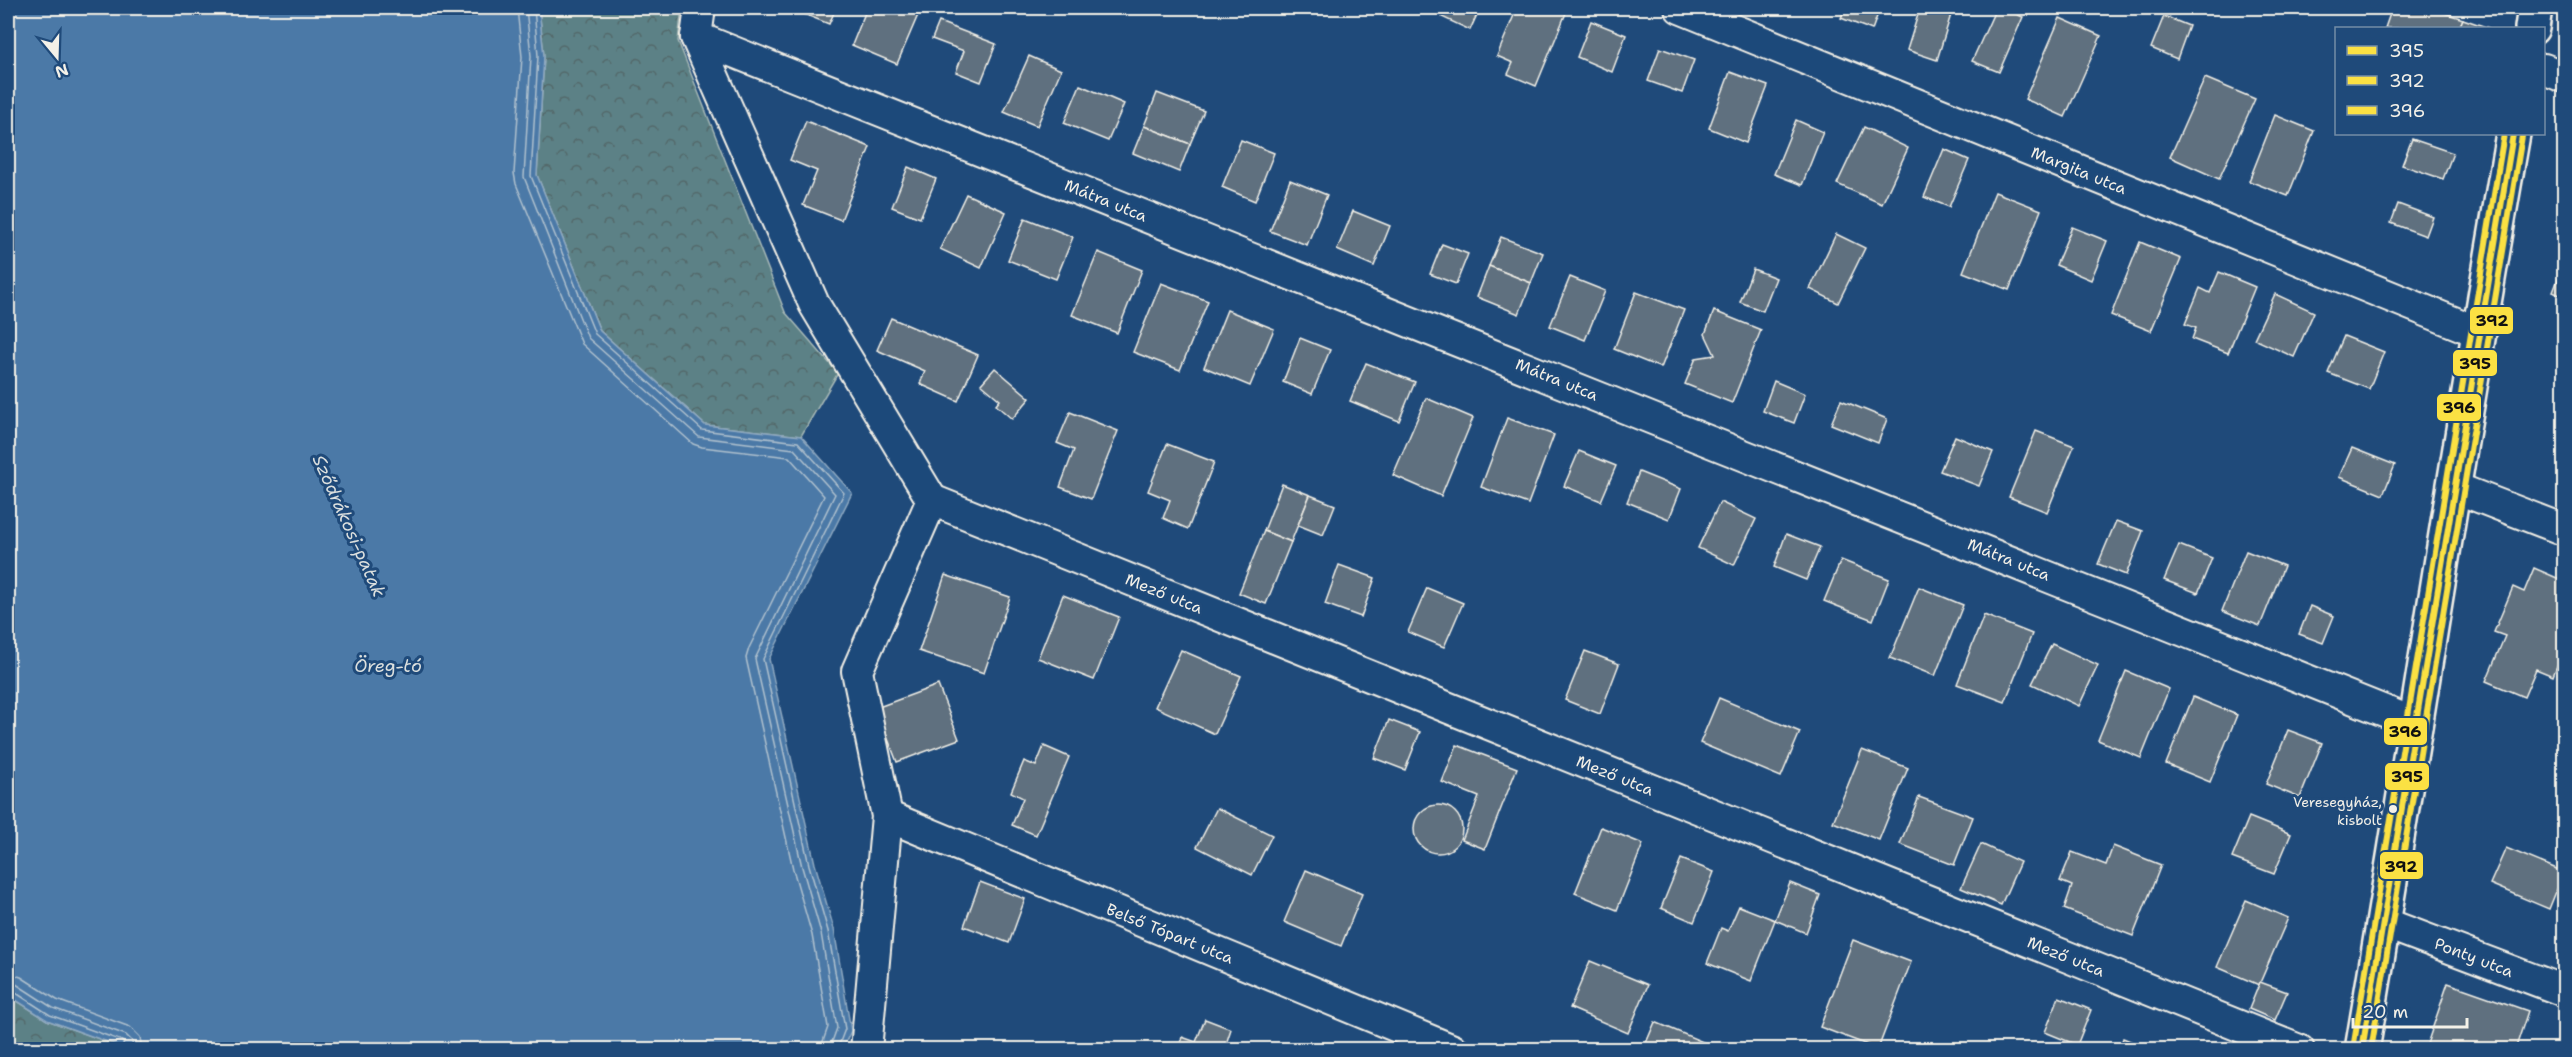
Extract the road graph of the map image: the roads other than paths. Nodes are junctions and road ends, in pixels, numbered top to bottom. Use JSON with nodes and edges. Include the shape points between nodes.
{"nodes":[{"id":1,"x":700,"y":8,"type":"edge"},
{"id":2,"x":1680,"y":8,"type":"edge"},
{"id":3,"x":2535,"y":8,"type":"edge"},
{"id":4,"x":2532,"y":27,"type":"edge"},
{"id":5,"x":696,"y":37,"type":"junction"},
{"id":6,"x":2545,"y":69,"type":"edge"},
{"id":7,"x":2565,"y":77,"type":"edge"},
{"id":8,"x":2513,"y":135,"type":"edge"},
{"id":9,"x":2478,"y":332,"type":"junction"},
{"id":10,"x":2453,"y":487,"type":"junction"},
{"id":11,"x":932,"y":500,"type":"junction"},
{"id":12,"x":2565,"y":530,"type":"edge"},
{"id":13,"x":2417,"y":724,"type":"junction"},
{"id":14,"x":887,"y":816,"type":"junction"},
{"id":15,"x":2384,"y":923,"type":"junction"},
{"id":16,"x":2565,"y":991,"type":"edge"},
{"id":17,"x":866,"y":1050,"type":"edge"},
{"id":18,"x":1453,"y":1050,"type":"edge"},
{"id":19,"x":2299,"y":1050,"type":"edge"},
{"id":20,"x":2362,"y":1050,"type":"edge"}],
"edges":[{"from":1,"to":5,"type":"street"},
{"from":2,"to":9,"type":"street","name":"Margita utca"},
{"from":3,"to":4,"type":"street"},
{"from":5,"to":11,"type":"street","via":[[814,304]]},
{"from":5,"to":13,"type":"street","name":"Mátra utca"},
{"from":6,"to":7,"type":"street"},
{"from":8,"to":9,"type":"street"},
{"from":9,"to":10,"type":"street"},
{"from":10,"to":12,"type":"street"},
{"from":10,"to":13,"type":"street"},
{"from":11,"to":14,"type":"street","via":[[857,671]]},
{"from":11,"to":19,"type":"street","name":"Mező utca"},
{"from":13,"to":15,"type":"street"},
{"from":14,"to":17,"type":"street"},
{"from":14,"to":18,"type":"street","name":"Belső Tópart utca"},
{"from":15,"to":16,"type":"street","name":"Ponty utca"},
{"from":15,"to":20,"type":"street"}]}
